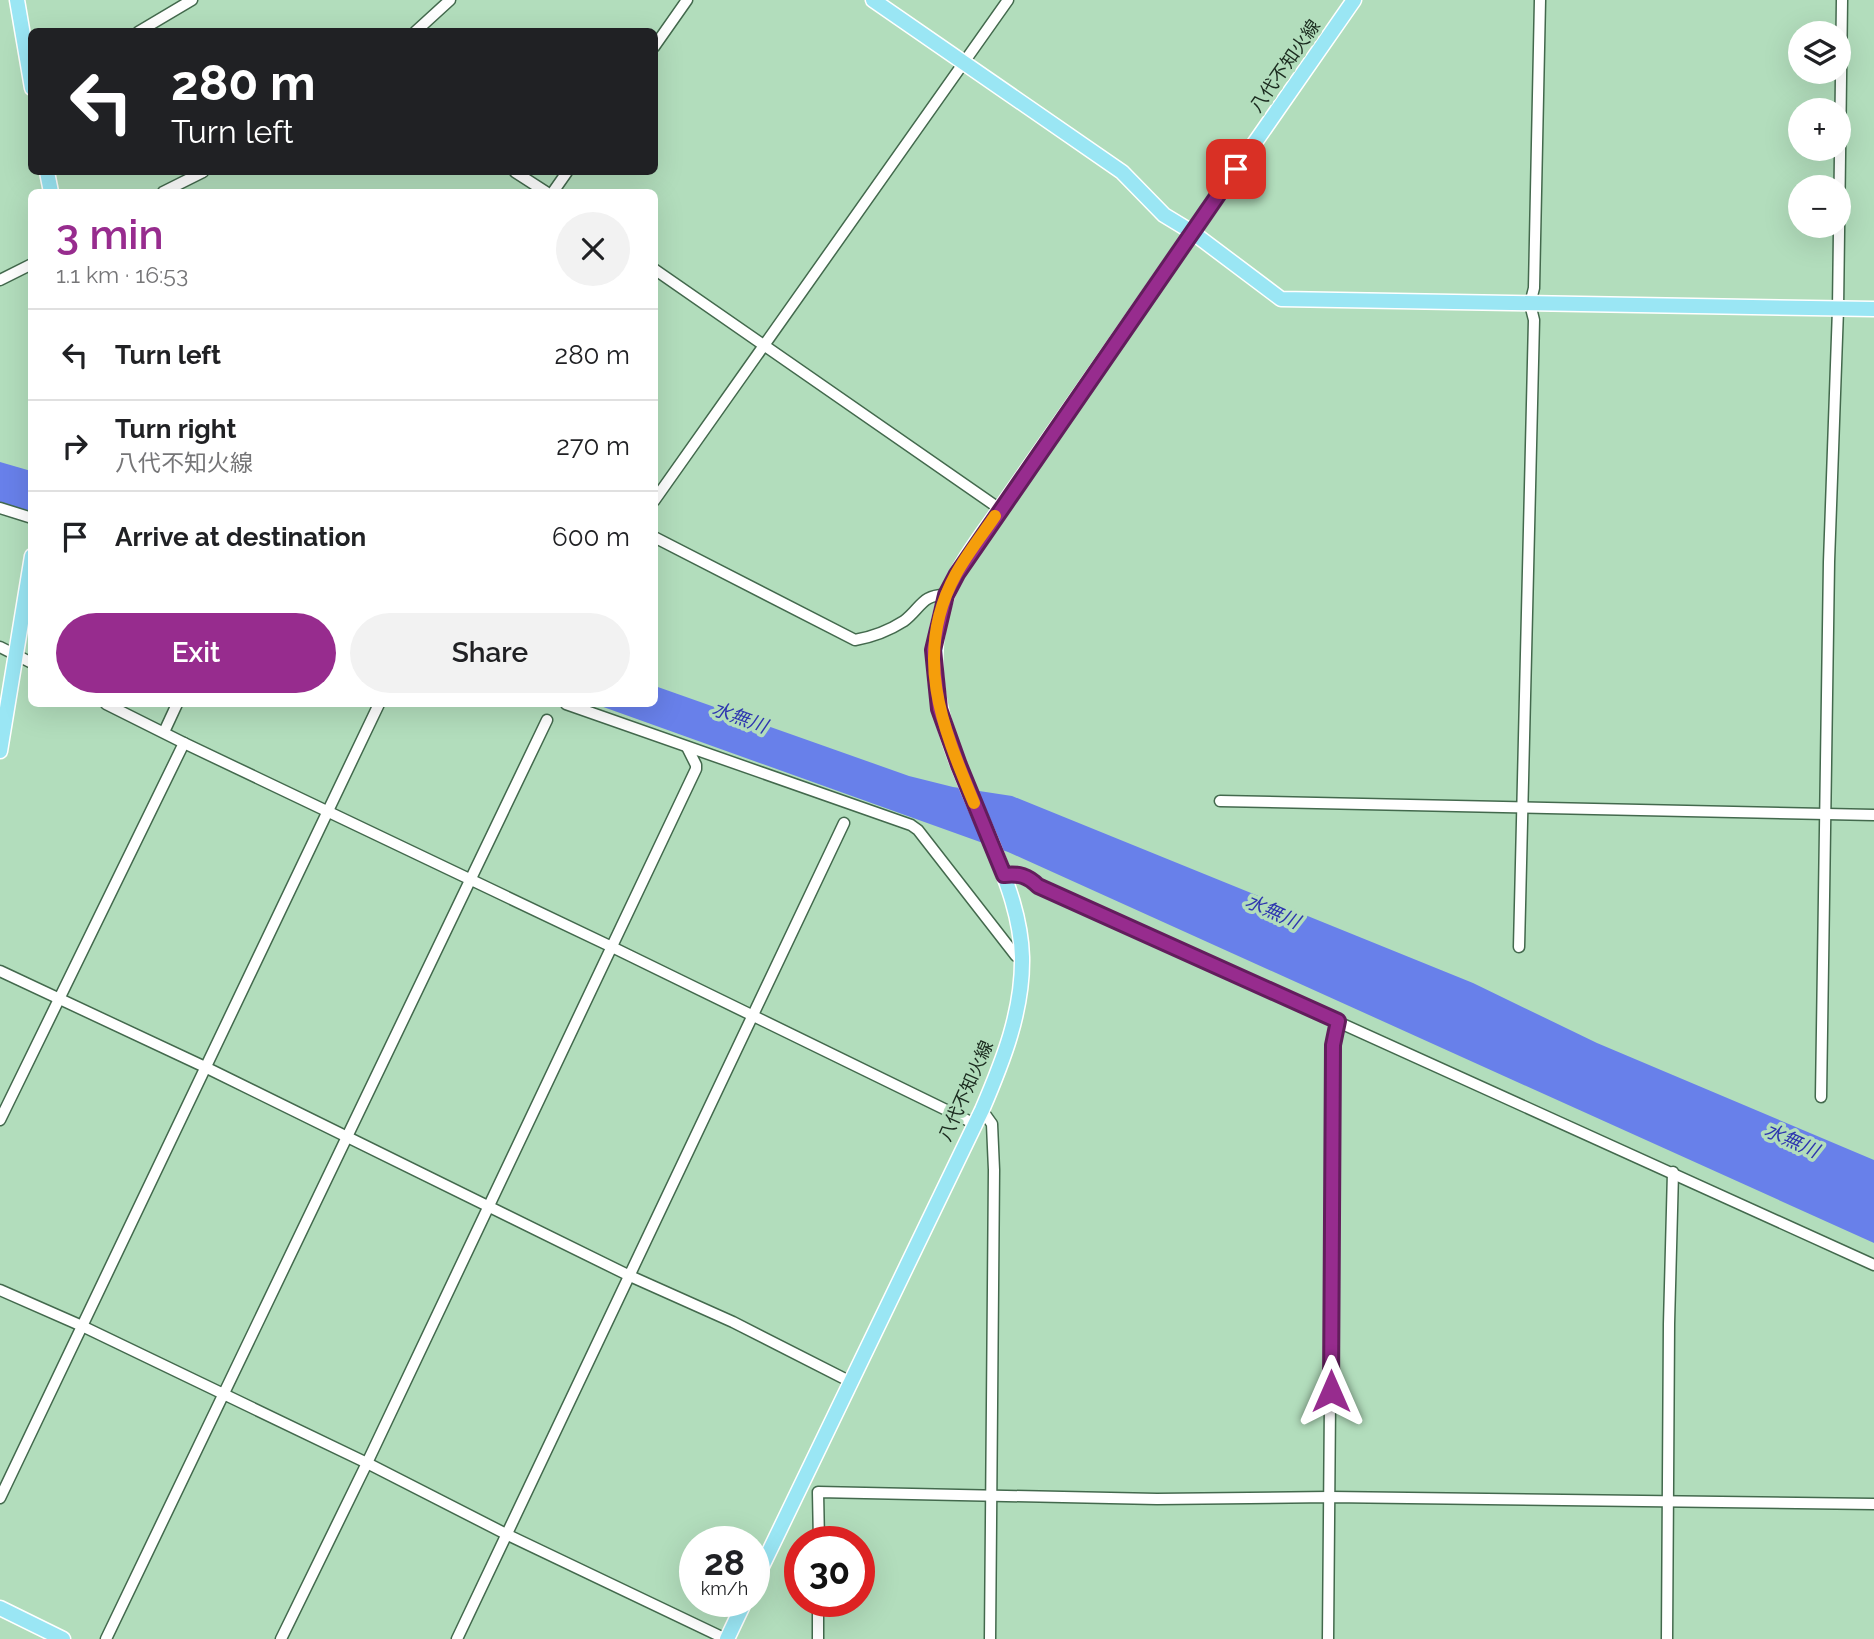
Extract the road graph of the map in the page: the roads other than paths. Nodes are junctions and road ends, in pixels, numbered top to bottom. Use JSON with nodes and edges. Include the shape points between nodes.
{"nodes":[{"id":1,"x":17,"y":0,"type":"edge"},
{"id":2,"x":192,"y":0,"type":"edge"},
{"id":3,"x":450,"y":0,"type":"edge"},
{"id":4,"x":687,"y":0,"type":"edge"},
{"id":5,"x":873,"y":0,"type":"edge"},
{"id":6,"x":1008,"y":0,"type":"edge"},
{"id":7,"x":1354,"y":0,"type":"edge"},
{"id":8,"x":1540,"y":0,"type":"edge"},
{"id":9,"x":1842,"y":0,"type":"edge"},
{"id":10,"x":145,"y":28,"type":"edge"},
{"id":11,"x":419,"y":28,"type":"edge"},
{"id":12,"x":658,"y":41,"type":"edge"},
{"id":13,"x":963,"y":63,"type":"junction"},
{"id":14,"x":28,"y":65,"type":"edge"},
{"id":15,"x":197,"y":175,"type":"edge"},
{"id":16,"x":520,"y":175,"type":"edge"},
{"id":17,"x":169,"y":189,"type":"edge"},
{"id":18,"x":541,"y":189,"type":"edge"},
{"id":19,"x":1192,"y":232,"type":"junction"},
{"id":20,"x":28,"y":266,"type":"edge"},
{"id":21,"x":658,"y":272,"type":"edge"},
{"id":22,"x":0,"y":280,"type":"edge"},
{"id":23,"x":1530,"y":304,"type":"junction"},
{"id":24,"x":1838,"y":309,"type":"junction"},
{"id":25,"x":1874,"y":309,"type":"edge"},
{"id":26,"x":764,"y":345,"type":"junction"},
{"id":27,"x":658,"y":495,"type":"edge"},
{"id":28,"x":0,"y":508,"type":"edge"},
{"id":29,"x":1000,"y":509,"type":"junction"},
{"id":30,"x":28,"y":518,"type":"edge"},
{"id":31,"x":658,"y":539,"type":"edge"},
{"id":32,"x":28,"y":580,"type":"edge"},
{"id":33,"x":946,"y":595,"type":"junction"},
{"id":34,"x":0,"y":647,"type":"edge"},
{"id":35,"x":15,"y":656,"type":"junction"},
{"id":36,"x":28,"y":661,"type":"edge"},
{"id":37,"x":112,"y":707,"type":"edge"},
{"id":38,"x":176,"y":707,"type":"edge"},
{"id":39,"x":378,"y":707,"type":"edge"},
{"id":40,"x":574,"y":707,"type":"edge"},
{"id":41,"x":547,"y":720,"type":"dead end"},
{"id":42,"x":163,"y":732,"type":"junction"},
{"id":43,"x":184,"y":743,"type":"junction"},
{"id":44,"x":687,"y":747,"type":"junction"},
{"id":45,"x":0,"y":751,"type":"edge"},
{"id":46,"x":1220,"y":801,"type":"dead end"},
{"id":47,"x":1522,"y":806,"type":"junction"},
{"id":48,"x":328,"y":812,"type":"junction"},
{"id":49,"x":1827,"y":813,"type":"junction"},
{"id":50,"x":1874,"y":815,"type":"edge"},
{"id":51,"x":844,"y":823,"type":"dead end"},
{"id":52,"x":1003,"y":871,"type":"junction"},
{"id":53,"x":471,"y":880,"type":"junction"},
{"id":54,"x":612,"y":947,"type":"junction"},
{"id":55,"x":1519,"y":947,"type":"dead end"},
{"id":56,"x":1022,"y":957,"type":"junction"},
{"id":57,"x":0,"y":971,"type":"edge"},
{"id":58,"x":59,"y":998,"type":"junction"},
{"id":59,"x":753,"y":1016,"type":"junction"},
{"id":60,"x":1338,"y":1021,"type":"junction"},
{"id":61,"x":205,"y":1067,"type":"junction"},
{"id":62,"x":1821,"y":1097,"type":"dead end"},
{"id":63,"x":982,"y":1110,"type":"junction"},
{"id":64,"x":0,"y":1120,"type":"edge"},
{"id":65,"x":975,"y":1124,"type":"junction"},
{"id":66,"x":347,"y":1137,"type":"junction"},
{"id":67,"x":1673,"y":1172,"type":"junction"},
{"id":68,"x":489,"y":1206,"type":"junction"},
{"id":69,"x":1874,"y":1265,"type":"edge"},
{"id":70,"x":630,"y":1276,"type":"junction"},
{"id":71,"x":0,"y":1290,"type":"edge"},
{"id":72,"x":82,"y":1326,"type":"junction"},
{"id":73,"x":851,"y":1381,"type":"junction"},
{"id":74,"x":222,"y":1394,"type":"junction"},
{"id":75,"x":368,"y":1463,"type":"junction"},
{"id":76,"x":991,"y":1495,"type":"junction"},
{"id":77,"x":1330,"y":1497,"type":"junction"},
{"id":78,"x":0,"y":1498,"type":"edge"},
{"id":79,"x":1668,"y":1502,"type":"junction"},
{"id":80,"x":1874,"y":1504,"type":"edge"},
{"id":81,"x":819,"y":1526,"type":"edge"},
{"id":82,"x":508,"y":1535,"type":"junction"},
{"id":83,"x":770,"y":1550,"type":"edge"},
{"id":84,"x":0,"y":1608,"type":"edge"},
{"id":85,"x":737,"y":1617,"type":"edge"},
{"id":86,"x":818,"y":1617,"type":"edge"},
{"id":87,"x":63,"y":1639,"type":"edge"},
{"id":88,"x":106,"y":1639,"type":"edge"},
{"id":89,"x":281,"y":1639,"type":"edge"},
{"id":90,"x":457,"y":1639,"type":"edge"},
{"id":91,"x":726,"y":1639,"type":"edge"},
{"id":92,"x":818,"y":1639,"type":"edge"},
{"id":93,"x":990,"y":1639,"type":"edge"},
{"id":94,"x":1328,"y":1639,"type":"edge"},
{"id":95,"x":1667,"y":1639,"type":"edge"}],
"edges":[{"from":1,"to":14,"type":"main road"},
{"from":2,"to":10,"type":"street"},
{"from":3,"to":11,"type":"street"},
{"from":4,"to":12,"type":"street"},
{"from":5,"to":13,"type":"main road"},
{"from":6,"to":13,"type":"street"},
{"from":7,"to":19,"type":"main road","name":"八代不知火線"},
{"from":8,"to":23,"type":"street"},
{"from":9,"to":24,"type":"street"},
{"from":13,"to":19,"type":"main road","via":[[1122,172],[1164,215]]},
{"from":13,"to":26,"type":"street"},
{"from":15,"to":17,"type":"street"},
{"from":16,"to":18,"type":"street"},
{"from":19,"to":23,"type":"main road","via":[[1281,299]]},
{"from":19,"to":29,"type":"main road","name":"八代不知火線"},
{"from":20,"to":22,"type":"street"},
{"from":21,"to":26,"type":"street"},
{"from":23,"to":24,"type":"main road"},
{"from":23,"to":47,"type":"street","via":[[1534,320]]},
{"from":24,"to":25,"type":"main road"},
{"from":24,"to":49,"type":"street"},
{"from":26,"to":27,"type":"street"},
{"from":26,"to":29,"type":"street"},
{"from":28,"to":30,"type":"street"},
{"from":29,"to":33,"type":"main road","name":"八代不知火線"},
{"from":31,"to":33,"type":"street","via":[[855,640],[905,620],[927,598]]},
{"from":32,"to":35,"type":"main road"},
{"from":33,"to":52,"type":"main road","name":"八代不知火線","via":[[933,650],[939,709]]},
{"from":34,"to":35,"type":"street"},
{"from":35,"to":36,"type":"street"},
{"from":35,"to":45,"type":"main road"},
{"from":37,"to":42,"type":"street"},
{"from":38,"to":42,"type":"street"},
{"from":39,"to":48,"type":"street"},
{"from":40,"to":44,"type":"street"},
{"from":41,"to":53,"type":"street"},
{"from":42,"to":43,"type":"street"},
{"from":43,"to":48,"type":"street"},
{"from":43,"to":58,"type":"street"},
{"from":44,"to":54,"type":"street","via":[[696,769]]},
{"from":44,"to":56,"type":"street","via":[[911,825],[1016,956]]},
{"from":46,"to":47,"type":"street"},
{"from":47,"to":49,"type":"street"},
{"from":47,"to":55,"type":"street"},
{"from":48,"to":53,"type":"street"},
{"from":48,"to":61,"type":"street"},
{"from":49,"to":50,"type":"street"},
{"from":49,"to":62,"type":"street"},
{"from":51,"to":59,"type":"street"},
{"from":52,"to":56,"type":"main road","name":"八代不知火線","via":[[1015,908]]},
{"from":52,"to":60,"type":"street","via":[[1031,879],[1094,913]]},
{"from":53,"to":54,"type":"street"},
{"from":53,"to":66,"type":"street"},
{"from":54,"to":59,"type":"street"},
{"from":54,"to":68,"type":"street"},
{"from":56,"to":63,"type":"main road","name":"八代不知火線","via":[[1010,1040]]},
{"from":57,"to":58,"type":"street"},
{"from":58,"to":61,"type":"street"},
{"from":58,"to":64,"type":"street"},
{"from":59,"to":65,"type":"street"},
{"from":59,"to":70,"type":"street"},
{"from":60,"to":67,"type":"street"},
{"from":60,"to":77,"type":"street","via":[[1333,1045]]},
{"from":61,"to":66,"type":"street"},
{"from":61,"to":72,"type":"street"},
{"from":63,"to":65,"type":"main road","name":"八代不知火線"},
{"from":63,"to":76,"type":"street","via":[[992,1124],[995,1170]]},
{"from":65,"to":73,"type":"main road","name":"八代不知火線"},
{"from":66,"to":68,"type":"street"},
{"from":66,"to":74,"type":"street"},
{"from":67,"to":69,"type":"street"},
{"from":67,"to":79,"type":"street"},
{"from":68,"to":70,"type":"street"},
{"from":68,"to":75,"type":"street"},
{"from":70,"to":73,"type":"street"},
{"from":70,"to":82,"type":"street"},
{"from":71,"to":72,"type":"street"},
{"from":72,"to":74,"type":"street"},
{"from":72,"to":78,"type":"street"},
{"from":73,"to":83,"type":"main road","name":"八代不知火線"},
{"from":74,"to":75,"type":"street"},
{"from":74,"to":88,"type":"street"},
{"from":75,"to":82,"type":"street"},
{"from":75,"to":89,"type":"street"},
{"from":76,"to":77,"type":"street"},
{"from":76,"to":81,"type":"street","via":[[818,1492]]},
{"from":76,"to":93,"type":"street"},
{"from":77,"to":79,"type":"street"},
{"from":77,"to":94,"type":"street"},
{"from":79,"to":80,"type":"street"},
{"from":79,"to":95,"type":"street"},
{"from":82,"to":90,"type":"street"},
{"from":82,"to":91,"type":"street"},
{"from":84,"to":87,"type":"main road"},
{"from":85,"to":91,"type":"main road"},
{"from":86,"to":92,"type":"street"}]}
